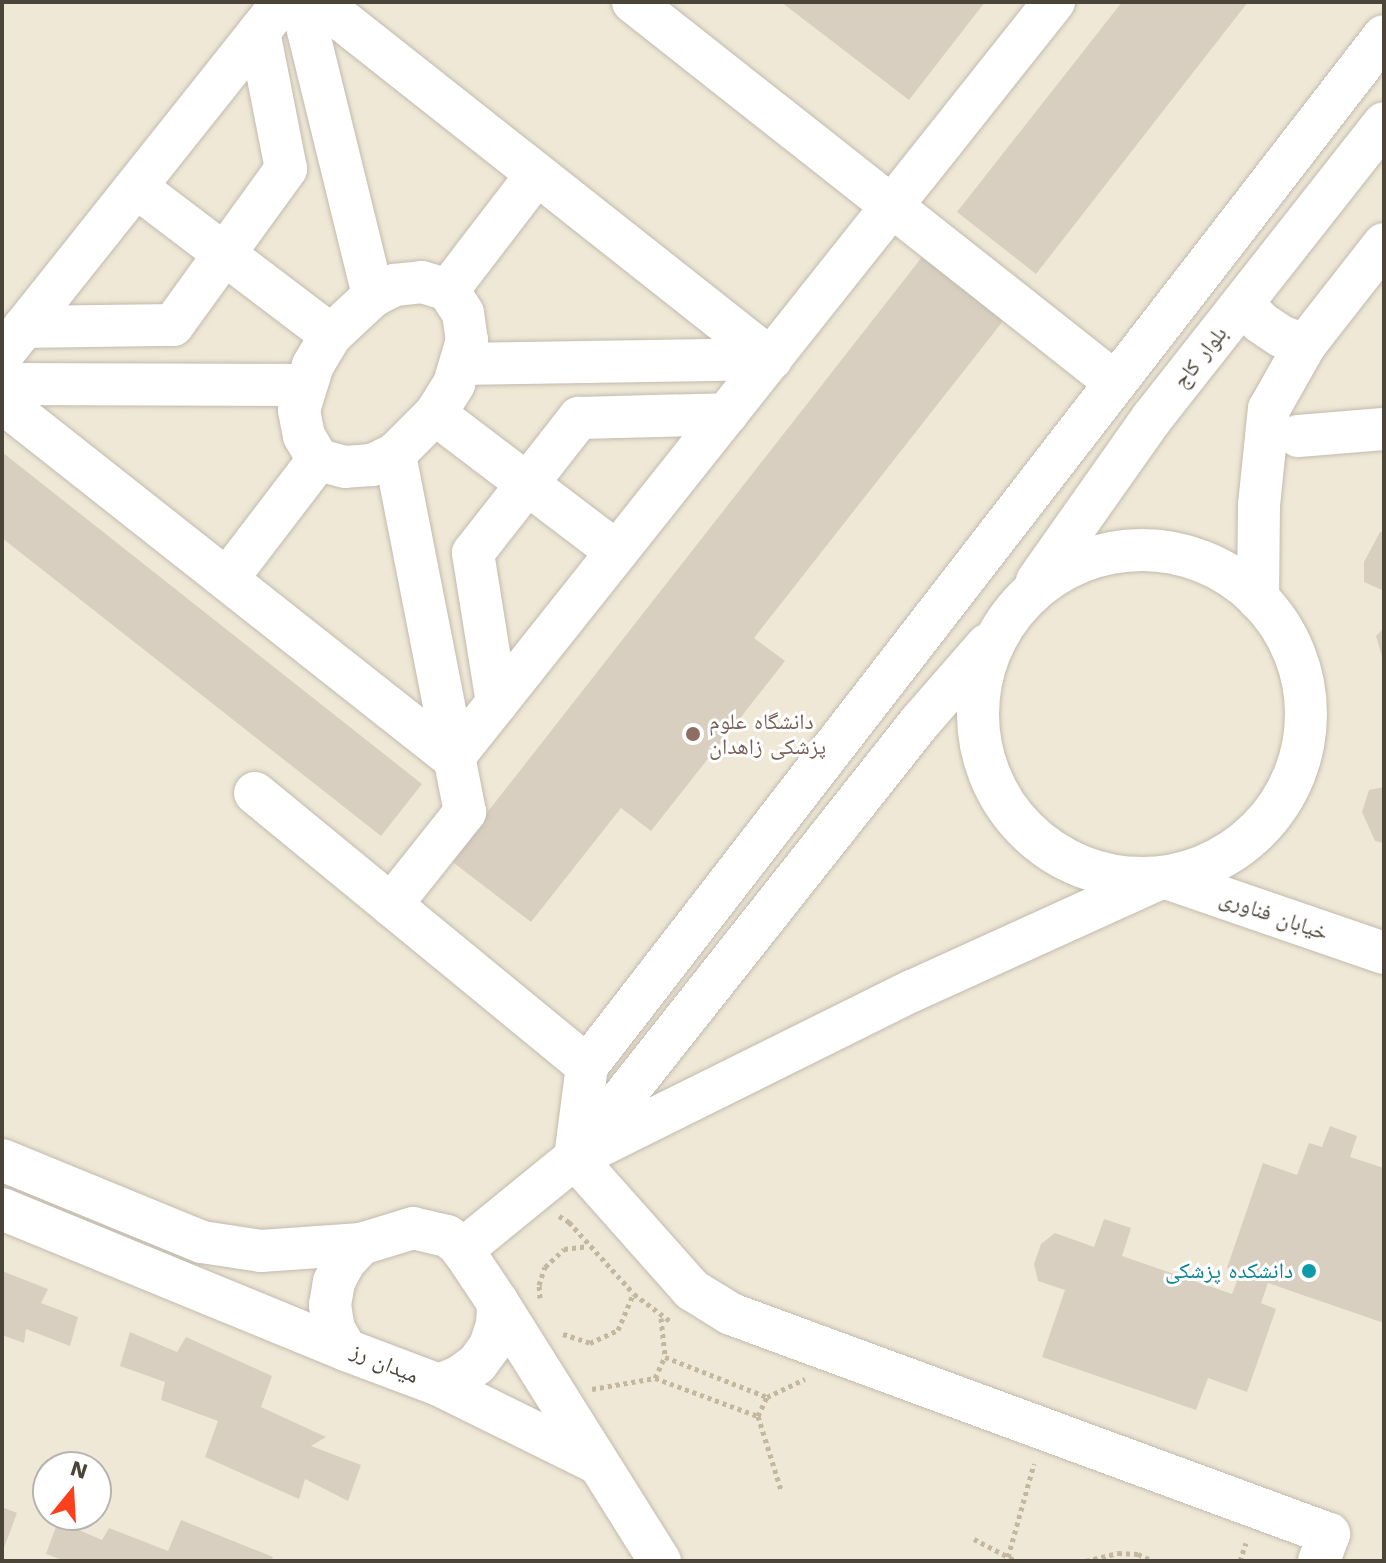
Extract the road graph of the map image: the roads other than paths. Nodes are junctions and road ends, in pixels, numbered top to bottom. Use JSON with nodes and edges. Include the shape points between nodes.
{"nodes":[{"id":1,"x":301,"y":2,"type":"edge"},
{"id":2,"x":319,"y":2,"type":"edge"},
{"id":3,"x":633,"y":2,"type":"edge"},
{"id":4,"x":1054,"y":2,"type":"edge"},
{"id":5,"x":271,"y":17,"type":"edge"},
{"id":6,"x":1384,"y":36,"type":"edge"},
{"id":7,"x":1384,"y":123,"type":"edge"},
{"id":8,"x":537,"y":174,"type":"junction"},
{"id":9,"x":136,"y":187,"type":"junction"},
{"id":10,"x":892,"y":206,"type":"junction"},
{"id":11,"x":1384,"y":244,"type":"edge"},
{"id":12,"x":225,"y":254,"type":"junction"},
{"id":13,"x":448,"y":290,"type":"junction"},
{"id":14,"x":373,"y":296,"type":"junction"},
{"id":15,"x":1243,"y":303,"type":"junction"},
{"id":16,"x":331,"y":335,"type":"junction"},
{"id":17,"x":13,"y":341,"type":"edge"},
{"id":18,"x":1305,"y":345,"type":"junction"},
{"id":19,"x":771,"y":359,"type":"junction"},
{"id":20,"x":463,"y":364,"type":"junction"},
{"id":21,"x":1116,"y":383,"type":"junction"},
{"id":22,"x":2,"y":384,"type":"edge"},
{"id":23,"x":304,"y":385,"type":"junction"},
{"id":24,"x":2,"y":402,"type":"edge"},
{"id":25,"x":435,"y":414,"type":"junction"},
{"id":26,"x":727,"y":414,"type":"junction"},
{"id":27,"x":1384,"y":429,"type":"edge"},
{"id":28,"x":1298,"y":436,"type":"dead end"},
{"id":29,"x":395,"y":454,"type":"junction"},
{"id":30,"x":318,"y":460,"type":"junction"},
{"id":31,"x":527,"y":484,"type":"junction"},
{"id":32,"x":617,"y":552,"type":"junction"},
{"id":33,"x":227,"y":579,"type":"junction"},
{"id":34,"x":1025,"y":598,"type":"junction"},
{"id":35,"x":1258,"y":599,"type":"junction"},
{"id":36,"x":999,"y":632,"type":"junction"},
{"id":37,"x":497,"y":703,"type":"junction"},
{"id":38,"x":453,"y":758,"type":"junction"},
{"id":39,"x":255,"y":793,"type":"dead end"},
{"id":40,"x":1163,"y":877,"type":"junction"},
{"id":41,"x":391,"y":905,"type":"junction"},
{"id":42,"x":1384,"y":953,"type":"edge"},
{"id":43,"x":599,"y":1051,"type":"junction"},
{"id":44,"x":646,"y":1068,"type":"junction"},
{"id":45,"x":575,"y":1158,"type":"junction"},
{"id":46,"x":2,"y":1160,"type":"edge"},
{"id":47,"x":73,"y":1189,"type":"junction"},
{"id":48,"x":2,"y":1209,"type":"edge"},
{"id":49,"x":56,"y":1231,"type":"junction"},
{"id":50,"x":361,"y":1244,"type":"junction"},
{"id":51,"x":462,"y":1250,"type":"junction"},
{"id":52,"x":498,"y":1303,"type":"junction"},
{"id":53,"x":346,"y":1350,"type":"junction"},
{"id":54,"x":439,"y":1385,"type":"junction"},
{"id":55,"x":597,"y":1463,"type":"junction"},
{"id":56,"x":660,"y":1561,"type":"edge"},
{"id":57,"x":1319,"y":1561,"type":"edge"}],
"edges":[{"from":1,"to":14,"type":"street"},
{"from":2,"to":8,"type":"street"},
{"from":3,"to":10,"type":"street"},
{"from":4,"to":10,"type":"street"},
{"from":5,"to":9,"type":"street"},
{"from":5,"to":12,"type":"street","via":[[286,169]]},
{"from":6,"to":21,"type":"street"},
{"from":7,"to":15,"type":"street","name":"بلوار کاج"},
{"from":8,"to":13,"type":"street"},
{"from":8,"to":19,"type":"street"},
{"from":9,"to":12,"type":"street"},
{"from":9,"to":17,"type":"street"},
{"from":10,"to":19,"type":"street"},
{"from":10,"to":21,"type":"street"},
{"from":11,"to":18,"type":"street"},
{"from":12,"to":16,"type":"street"},
{"from":12,"to":17,"type":"street","via":[[173,325]]},
{"from":13,"to":14,"type":"street","via":[[422,282],[395,285]]},
{"from":13,"to":20,"type":"street","via":[[463,313]]},
{"from":14,"to":16,"type":"street"},
{"from":15,"to":18,"type":"street","via":[[1260,322]]},
{"from":15,"to":34,"type":"street","name":"بلوار کاج","via":[[1152,418]]},
{"from":16,"to":23,"type":"street"},
{"from":18,"to":35,"type":"street","via":[[1269,409],[1259,505]]},
{"from":19,"to":20,"type":"street"},
{"from":19,"to":26,"type":"street"},
{"from":20,"to":25,"type":"street"},
{"from":21,"to":43,"type":"street"},
{"from":22,"to":23,"type":"street"},
{"from":23,"to":30,"type":"street","via":[[299,410],[304,436]]},
{"from":24,"to":33,"type":"street"},
{"from":25,"to":29,"type":"street"},
{"from":25,"to":31,"type":"street"},
{"from":26,"to":31,"type":"street","via":[[579,418]]},
{"from":26,"to":32,"type":"street"},
{"from":27,"to":28,"type":"street"},
{"from":29,"to":30,"type":"street","via":[[372,465],[345,467]]},
{"from":29,"to":38,"type":"street"},
{"from":30,"to":33,"type":"street"},
{"from":31,"to":32,"type":"street"},
{"from":31,"to":37,"type":"street","via":[[473,553]]},
{"from":32,"to":37,"type":"street"},
{"from":33,"to":38,"type":"street"},
{"from":34,"to":35,"type":"street","via":[[1087,559],[1160,551],[1229,576]]},
{"from":34,"to":36,"type":"street"},
{"from":35,"to":40,"type":"street","via":[[1283,631],[1299,668],[1306,708],[1303,748],[1290,786],[1268,820],[1238,847],[1202,867]]},
{"from":36,"to":40,"type":"street","via":[[981,675],[977,720],[985,764],[1005,806],[1035,840],[1074,864],[1118,877]]},
{"from":36,"to":44,"type":"street","via":[[920,722]]},
{"from":37,"to":38,"type":"street"},
{"from":38,"to":41,"type":"street","via":[[465,812]]},
{"from":39,"to":41,"type":"street"},
{"from":40,"to":42,"type":"street","name":"خیابان فناوری"},
{"from":40,"to":45,"type":"street","via":[[912,991]]},
{"from":41,"to":43,"type":"street"},
{"from":43,"to":44,"type":"street"},
{"from":43,"to":45,"type":"street"},
{"from":44,"to":45,"type":"street"},
{"from":45,"to":51,"type":"street"},
{"from":45,"to":57,"type":"street","via":[[692,1290],[731,1314],[1329,1534]]},
{"from":46,"to":47,"type":"street"},
{"from":47,"to":49,"type":"street"},
{"from":47,"to":50,"type":"street","via":[[202,1242],[261,1251]]},
{"from":48,"to":49,"type":"street"},
{"from":49,"to":53,"type":"street"},
{"from":50,"to":51,"type":"street","via":[[413,1228],[447,1236]]},
{"from":50,"to":53,"type":"street","name":"میدان رز","via":[[339,1271],[330,1305],[334,1329]]},
{"from":51,"to":52,"type":"street"},
{"from":52,"to":54,"type":"street","name":"میدان رز","via":[[490,1346],[477,1364]]},
{"from":52,"to":55,"type":"street"},
{"from":53,"to":54,"type":"street","name":"میدان رز"},
{"from":54,"to":55,"type":"street"},
{"from":55,"to":56,"type":"street"}]}
